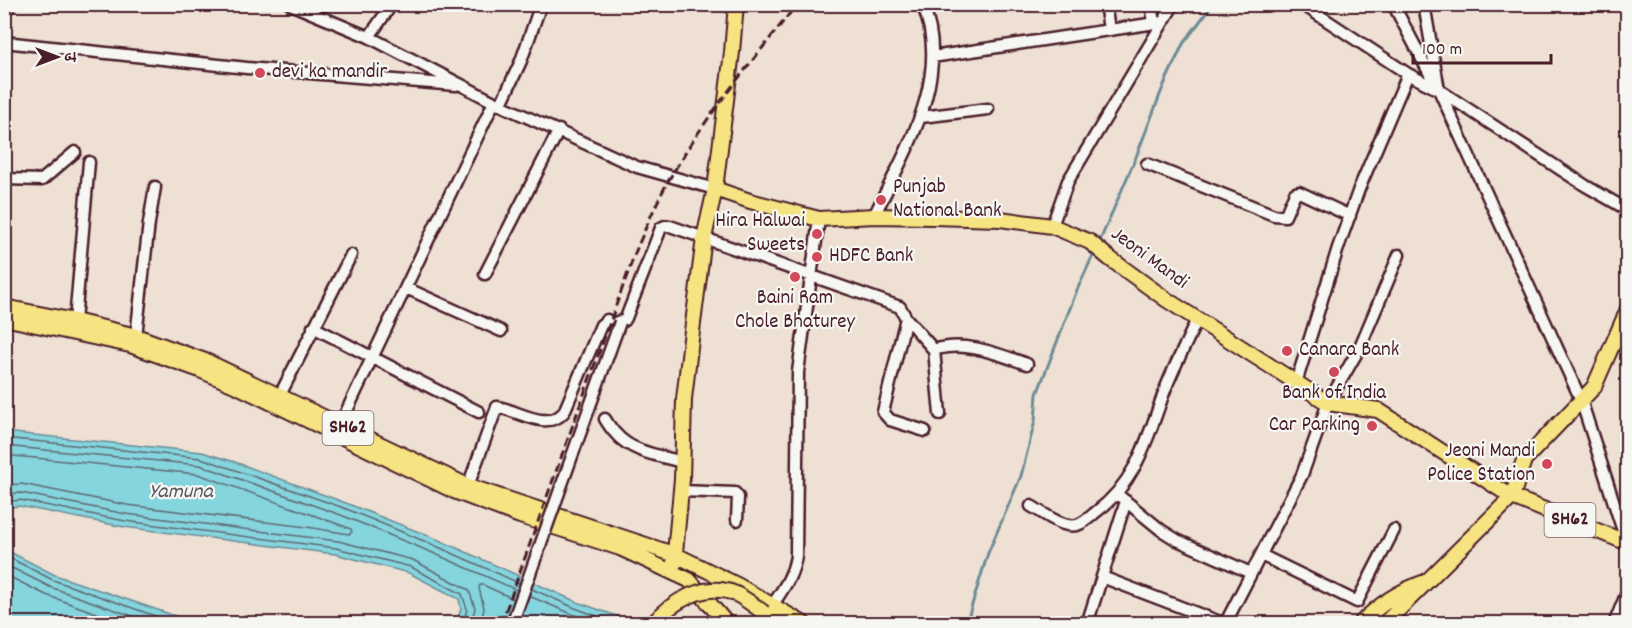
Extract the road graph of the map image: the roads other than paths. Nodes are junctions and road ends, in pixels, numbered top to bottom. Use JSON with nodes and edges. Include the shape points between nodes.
{"nodes":[{"id":1,"x":10,"y":4,"type":"edge"},
{"id":2,"x":290,"y":4,"type":"edge"},
{"id":3,"x":392,"y":4,"type":"edge"},
{"id":4,"x":541,"y":4,"type":"edge"},
{"id":5,"x":736,"y":4,"type":"edge"},
{"id":6,"x":922,"y":4,"type":"edge"},
{"id":7,"x":1105,"y":4,"type":"edge"},
{"id":8,"x":1151,"y":4,"type":"edge"},
{"id":9,"x":1174,"y":4,"type":"edge"},
{"id":10,"x":1302,"y":4,"type":"edge"},
{"id":11,"x":1392,"y":4,"type":"edge"},
{"id":12,"x":1424,"y":4,"type":"edge"},
{"id":13,"x":4,"y":13,"type":"edge"},
{"id":14,"x":1158,"y":23,"type":"junction"},
{"id":15,"x":1109,"y":29,"type":"junction"},
{"id":16,"x":369,"y":37,"type":"junction"},
{"id":17,"x":4,"y":42,"type":"edge"},
{"id":18,"x":932,"y":57,"type":"junction"},
{"id":19,"x":1408,"y":74,"type":"junction"},
{"id":20,"x":462,"y":86,"type":"junction"},
{"id":21,"x":1439,"y":90,"type":"junction"},
{"id":22,"x":498,"y":103,"type":"junction"},
{"id":23,"x":988,"y":109,"type":"dead end"},
{"id":24,"x":921,"y":117,"type":"junction"},
{"id":25,"x":560,"y":130,"type":"junction"},
{"id":26,"x":75,"y":152,"type":"dead end"},
{"id":27,"x":89,"y":162,"type":"dead end"},
{"id":28,"x":1147,"y":164,"type":"dead end"},
{"id":29,"x":4,"y":179,"type":"edge"},
{"id":30,"x":155,"y":187,"type":"dead end"},
{"id":31,"x":715,"y":189,"type":"junction"},
{"id":32,"x":1628,"y":210,"type":"edge"},
{"id":33,"x":874,"y":216,"type":"junction"},
{"id":34,"x":1350,"y":216,"type":"junction"},
{"id":35,"x":819,"y":219,"type":"junction"},
{"id":36,"x":1052,"y":226,"type":"junction"},
{"id":37,"x":704,"y":238,"type":"junction"},
{"id":38,"x":351,"y":255,"type":"dead end"},
{"id":39,"x":1399,"y":255,"type":"dead end"},
{"id":40,"x":485,"y":274,"type":"dead end"},
{"id":41,"x":812,"y":275,"type":"junction"},
{"id":42,"x":406,"y":288,"type":"junction"},
{"id":43,"x":4,"y":307,"type":"edge"},
{"id":44,"x":1628,"y":309,"type":"edge"},
{"id":45,"x":4,"y":318,"type":"edge"},
{"id":46,"x":906,"y":318,"type":"junction"},
{"id":47,"x":1197,"y":319,"type":"junction"},
{"id":48,"x":75,"y":321,"type":"junction"},
{"id":49,"x":615,"y":322,"type":"junction"},
{"id":50,"x":313,"y":327,"type":"junction"},
{"id":51,"x":501,"y":331,"type":"dead end"},
{"id":52,"x":136,"y":336,"type":"junction"},
{"id":53,"x":934,"y":350,"type":"junction"},
{"id":54,"x":372,"y":358,"type":"junction"},
{"id":55,"x":1027,"y":364,"type":"dead end"},
{"id":56,"x":1296,"y":383,"type":"junction"},
{"id":57,"x":280,"y":394,"type":"junction"},
{"id":58,"x":1581,"y":400,"type":"junction"},
{"id":59,"x":1328,"y":403,"type":"junction"},
{"id":60,"x":479,"y":412,"type":"dead end"},
{"id":61,"x":940,"y":414,"type":"dead end"},
{"id":62,"x":605,"y":418,"type":"dead end"},
{"id":63,"x":340,"y":425,"type":"junction"},
{"id":64,"x":925,"y":431,"type":"dead end"},
{"id":65,"x":682,"y":462,"type":"junction"},
{"id":66,"x":468,"y":486,"type":"junction"},
{"id":67,"x":681,"y":491,"type":"junction"},
{"id":68,"x":1512,"y":497,"type":"junction"},
{"id":69,"x":1121,"y":498,"type":"junction"},
{"id":70,"x":1031,"y":506,"type":"dead end"},
{"id":71,"x":737,"y":520,"type":"dead end"},
{"id":72,"x":1394,"y":530,"type":"dead end"},
{"id":73,"x":1624,"y":541,"type":"edge"},
{"id":74,"x":676,"y":555,"type":"junction"},
{"id":75,"x":1260,"y":555,"type":"junction"},
{"id":76,"x":672,"y":572,"type":"junction"},
{"id":77,"x":1251,"y":573,"type":"junction"},
{"id":78,"x":1102,"y":577,"type":"junction"},
{"id":79,"x":1430,"y":580,"type":"junction"},
{"id":80,"x":1628,"y":590,"type":"edge"},
{"id":81,"x":1357,"y":602,"type":"junction"},
{"id":82,"x":768,"y":609,"type":"junction"},
{"id":83,"x":1373,"y":611,"type":"junction"},
{"id":84,"x":512,"y":624,"type":"edge"},
{"id":85,"x":653,"y":624,"type":"edge"},
{"id":86,"x":728,"y":624,"type":"edge"},
{"id":87,"x":778,"y":624,"type":"edge"},
{"id":88,"x":804,"y":624,"type":"edge"},
{"id":89,"x":1087,"y":624,"type":"edge"},
{"id":90,"x":1360,"y":624,"type":"edge"},
{"id":91,"x":1384,"y":624,"type":"edge"},
{"id":92,"x":1614,"y":624,"type":"edge"}],
"edges":[{"from":1,"to":13,"type":"street"},
{"from":2,"to":16,"type":"street"},
{"from":3,"to":16,"type":"street"},
{"from":4,"to":22,"type":"street","via":[[521,62]]},
{"from":5,"to":31,"type":"main road"},
{"from":6,"to":18,"type":"street","via":[[930,25]]},
{"from":7,"to":15,"type":"street"},
{"from":8,"to":14,"type":"street"},
{"from":9,"to":14,"type":"street"},
{"from":10,"to":19,"type":"street"},
{"from":11,"to":21,"type":"street"},
{"from":12,"to":21,"type":"street"},
{"from":14,"to":15,"type":"street"},
{"from":14,"to":36,"type":"street","via":[[1068,181]]},
{"from":15,"to":18,"type":"street"},
{"from":16,"to":20,"type":"street"},
{"from":17,"to":20,"type":"street"},
{"from":18,"to":24,"type":"street"},
{"from":19,"to":21,"type":"street"},
{"from":19,"to":34,"type":"street"},
{"from":20,"to":22,"type":"street"},
{"from":21,"to":32,"type":"street"},
{"from":21,"to":58,"type":"street"},
{"from":22,"to":25,"type":"street"},
{"from":22,"to":42,"type":"street"},
{"from":23,"to":24,"type":"street"},
{"from":24,"to":33,"type":"street"},
{"from":25,"to":31,"type":"street","via":[[637,167]]},
{"from":25,"to":40,"type":"street"},
{"from":26,"to":29,"type":"street","via":[[42,180]]},
{"from":27,"to":48,"type":"street"},
{"from":28,"to":34,"type":"street","via":[[1274,214],[1285,216],[1299,192]]},
{"from":30,"to":52,"type":"street"},
{"from":31,"to":35,"type":"main road","name":"Jeoni Mandi"},
{"from":31,"to":37,"type":"main road"},
{"from":33,"to":35,"type":"main road","name":"Jeoni Mandi"},
{"from":33,"to":36,"type":"main road","name":"Jeoni Mandi","via":[[1000,219]]},
{"from":34,"to":56,"type":"street"},
{"from":35,"to":41,"type":"street"},
{"from":36,"to":47,"type":"main road","name":"Jeoni Mandi","via":[[1090,242]]},
{"from":37,"to":41,"type":"street"},
{"from":37,"to":49,"type":"street","via":[[670,226],[661,228],[626,318]]},
{"from":37,"to":65,"type":"main road","via":[[684,399]]},
{"from":38,"to":50,"type":"street"},
{"from":39,"to":59,"type":"street","via":[[1359,349]]},
{"from":41,"to":46,"type":"street","via":[[900,307]]},
{"from":41,"to":82,"type":"street","via":[[798,372],[796,556],[788,582]]},
{"from":42,"to":51,"type":"street"},
{"from":42,"to":54,"type":"street"},
{"from":43,"to":48,"type":"main road","number":"SH62"},
{"from":44,"to":58,"type":"main road","via":[[1594,387]]},
{"from":45,"to":76,"type":"main road","number":"SH62","via":[[130,345],[200,370],[454,491],[620,548]]},
{"from":46,"to":53,"type":"street"},
{"from":46,"to":64,"type":"street","via":[[884,412],[890,420]]},
{"from":47,"to":56,"type":"main road","name":"Jeoni Mandi"},
{"from":47,"to":69,"type":"street"},
{"from":48,"to":52,"type":"main road","number":"SH62"},
{"from":49,"to":66,"type":"street","via":[[601,325],[560,418],[528,417],[497,407]]},
{"from":49,"to":84,"type":"street","bridge":true},
{"from":50,"to":54,"type":"street"},
{"from":50,"to":57,"type":"street"},
{"from":52,"to":57,"type":"main road","number":"SH62"},
{"from":53,"to":55,"type":"street","via":[[946,346],[977,348]]},
{"from":53,"to":61,"type":"street"},
{"from":54,"to":60,"type":"street"},
{"from":54,"to":63,"type":"street"},
{"from":56,"to":59,"type":"main road","name":"Jeoni Mandi"},
{"from":57,"to":63,"type":"main road","number":"SH62"},
{"from":58,"to":68,"type":"main road","via":[[1524,460]]},
{"from":58,"to":73,"type":"street"},
{"from":59,"to":68,"type":"main road","name":"Jeoni Mandi","via":[[1378,410]]},
{"from":59,"to":75,"type":"street","via":[[1302,475]]},
{"from":62,"to":65,"type":"street","via":[[623,441]]},
{"from":63,"to":66,"type":"main road","number":"SH62"},
{"from":65,"to":67,"type":"main road"},
{"from":66,"to":74,"type":"main road","number":"SH62"},
{"from":67,"to":71,"type":"street","via":[[735,493]]},
{"from":67,"to":74,"type":"main road"},
{"from":68,"to":73,"type":"main road","number":"SH62"},
{"from":68,"to":79,"type":"main road"},
{"from":69,"to":70,"type":"street","via":[[1076,525],[1057,522]]},
{"from":69,"to":77,"type":"street","via":[[1177,540]]},
{"from":69,"to":78,"type":"street"},
{"from":72,"to":81,"type":"street"},
{"from":74,"to":76,"type":"main road"},
{"from":74,"to":82,"type":"main road","number":"SH62","via":[[739,586]]},
{"from":75,"to":77,"type":"street"},
{"from":75,"to":81,"type":"street"},
{"from":76,"to":86,"type":"main road","number":"SH62","via":[[696,586]]},
{"from":77,"to":78,"type":"street","via":[[1225,624]]},
{"from":78,"to":89,"type":"street"},
{"from":79,"to":83,"type":"main road","via":[[1402,590]]},
{"from":79,"to":91,"type":"main road"},
{"from":80,"to":92,"type":"street"},
{"from":81,"to":83,"type":"street"},
{"from":82,"to":85,"type":"main road","bridge":true,"via":[[735,594],[711,590],[688,596],[664,610]]},
{"from":82,"to":87,"type":"main road"},
{"from":82,"to":88,"type":"main road","number":"SH62"},
{"from":83,"to":90,"type":"main road"}]}
